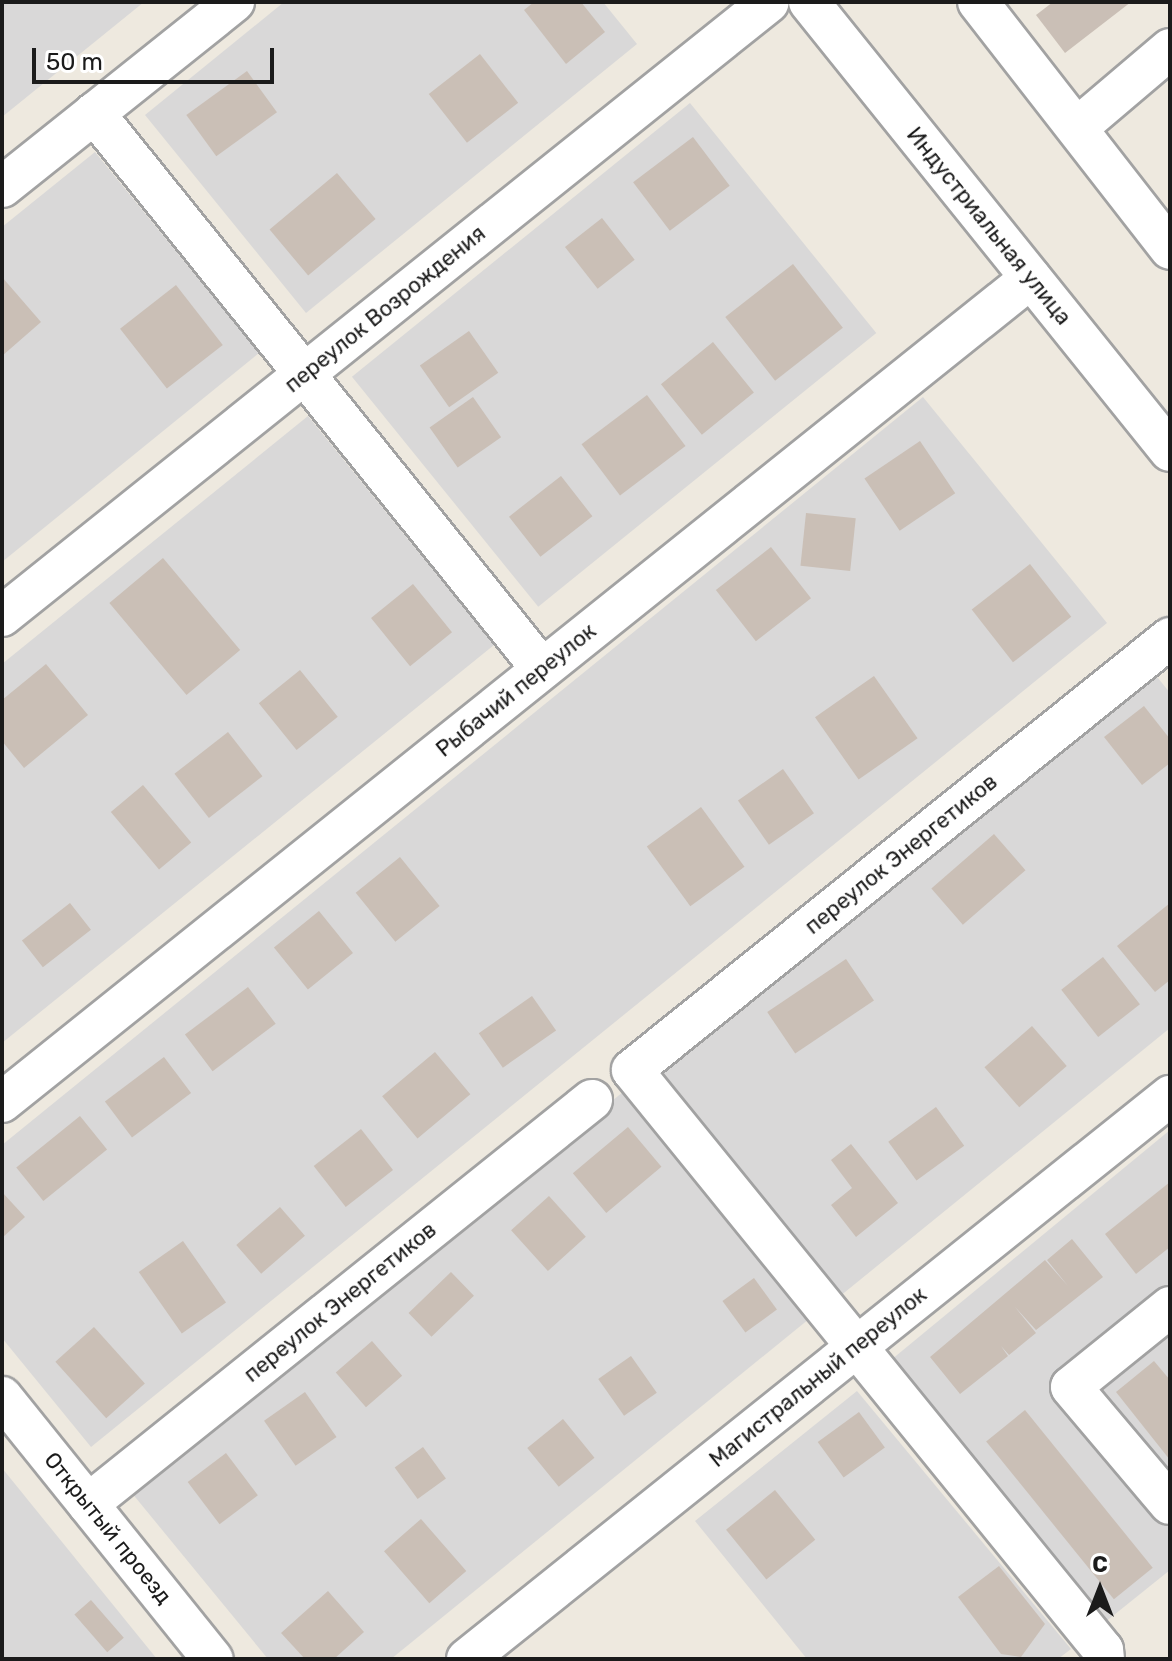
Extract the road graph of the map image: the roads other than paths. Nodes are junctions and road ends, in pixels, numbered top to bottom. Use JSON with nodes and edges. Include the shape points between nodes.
{"nodes":[{"id":1,"x":234,"y":2,"type":"edge"},
{"id":2,"x":769,"y":2,"type":"edge"},
{"id":3,"x":809,"y":2,"type":"edge"},
{"id":4,"x":978,"y":2,"type":"edge"},
{"id":5,"x":1170,"y":49,"type":"edge"},
{"id":6,"x":94,"y":113,"type":"junction"},
{"id":7,"x":1077,"y":128,"type":"junction"},
{"id":8,"x":2,"y":187,"type":"edge"},
{"id":9,"x":1170,"y":249,"type":"edge"},
{"id":10,"x":1031,"y":278,"type":"junction"},
{"id":11,"x":304,"y":374,"type":"junction"},
{"id":12,"x":1170,"y":451,"type":"edge"},
{"id":13,"x":2,"y":616,"type":"edge"},
{"id":14,"x":1170,"y":638,"type":"edge"},
{"id":15,"x":542,"y":669,"type":"junction"},
{"id":16,"x":1170,"y":1096,"type":"edge"},
{"id":17,"x":592,"y":1100,"type":"dead end"},
{"id":18,"x":2,"y":1102,"type":"edge"},
{"id":19,"x":1170,"y":1307,"type":"edge"},
{"id":20,"x":857,"y":1346,"type":"junction"},
{"id":21,"x":2,"y":1397,"type":"edge"},
{"id":22,"x":88,"y":1504,"type":"junction"},
{"id":23,"x":1170,"y":1504,"type":"edge"},
{"id":24,"x":213,"y":1659,"type":"edge"},
{"id":25,"x":467,"y":1659,"type":"edge"},
{"id":26,"x":1104,"y":1659,"type":"edge"}],
"edges":[{"from":1,"to":6,"type":"street"},
{"from":2,"to":11,"type":"street","name":"переулок Возрождения"},
{"from":3,"to":10,"type":"street","name":"Индустриальная улица"},
{"from":4,"to":7,"type":"street"},
{"from":5,"to":7,"type":"street"},
{"from":6,"to":8,"type":"street"},
{"from":6,"to":11,"type":"street"},
{"from":7,"to":9,"type":"street"},
{"from":10,"to":12,"type":"street","name":"Индустриальная улица"},
{"from":10,"to":15,"type":"street","name":"Рыбачий переулок"},
{"from":11,"to":13,"type":"street","name":"переулок Возрождения"},
{"from":11,"to":15,"type":"street"},
{"from":14,"to":20,"type":"street","name":"переулок Энергетиков","via":[[632,1070]]},
{"from":15,"to":18,"type":"street","name":"Рыбачий переулок"},
{"from":16,"to":20,"type":"street","name":"Магистральный переулок"},
{"from":17,"to":22,"type":"street","name":"переулок Энергетиков"},
{"from":19,"to":23,"type":"street","via":[[1071,1387]]},
{"from":20,"to":25,"type":"street","name":"Магистральный переулок"},
{"from":20,"to":26,"type":"street","via":[[1103,1650]]},
{"from":21,"to":22,"type":"street","name":"Открытый проезд"},
{"from":22,"to":24,"type":"street","name":"Открытый проезд"}]}
